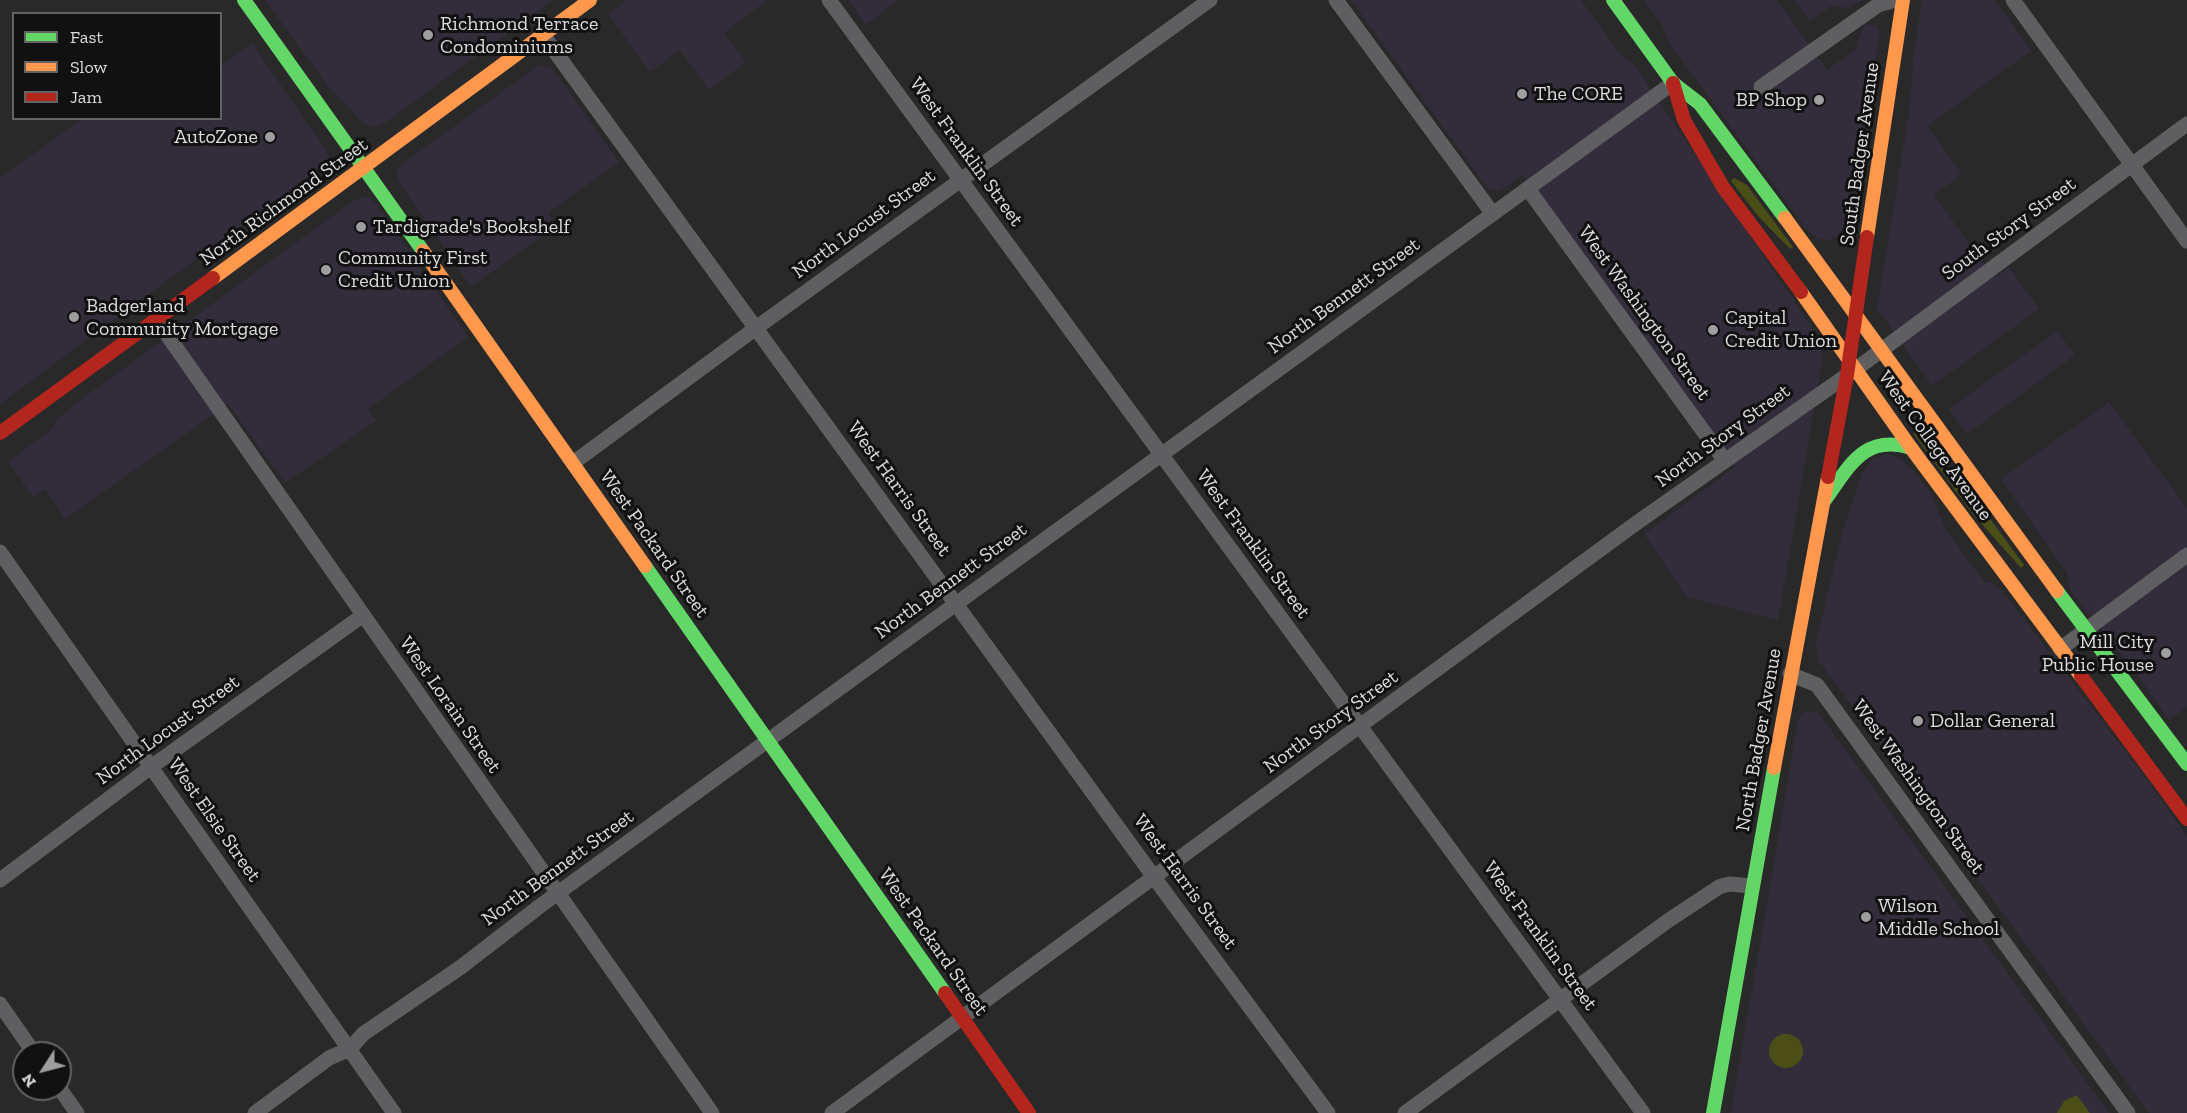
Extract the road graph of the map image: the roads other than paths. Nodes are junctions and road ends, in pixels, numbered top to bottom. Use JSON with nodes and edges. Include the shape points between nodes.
{"nodes":[{"id":1,"x":244,"y":0,"type":"edge"},
{"id":2,"x":590,"y":0,"type":"edge"},
{"id":3,"x":829,"y":0,"type":"edge"},
{"id":4,"x":1210,"y":0,"type":"edge"},
{"id":5,"x":1336,"y":0,"type":"edge"},
{"id":6,"x":1613,"y":0,"type":"edge"},
{"id":7,"x":1895,"y":0,"type":"edge"},
{"id":8,"x":1904,"y":0,"type":"edge"},
{"id":9,"x":2013,"y":0,"type":"edge"},
{"id":10,"x":543,"y":35,"type":"junction"},
{"id":11,"x":1673,"y":83,"type":"junction"},
{"id":12,"x":1761,"y":87,"type":"dead end"},
{"id":13,"x":2187,"y":124,"type":"edge"},
{"id":14,"x":2132,"y":165,"type":"junction"},
{"id":15,"x":365,"y":168,"type":"junction"},
{"id":16,"x":960,"y":180,"type":"junction"},
{"id":17,"x":1528,"y":189,"type":"junction"},
{"id":18,"x":1493,"y":214,"type":"junction"},
{"id":19,"x":2187,"y":241,"type":"edge"},
{"id":20,"x":1857,"y":314,"type":"junction"},
{"id":21,"x":156,"y":319,"type":"junction"},
{"id":22,"x":756,"y":328,"type":"junction"},
{"id":23,"x":1881,"y":350,"type":"junction"},
{"id":24,"x":1851,"y":368,"type":"junction"},
{"id":25,"x":0,"y":433,"type":"edge"},
{"id":26,"x":1911,"y":448,"type":"junction"},
{"id":27,"x":1161,"y":454,"type":"junction"},
{"id":28,"x":1725,"y":461,"type":"junction"},
{"id":29,"x":573,"y":463,"type":"junction"},
{"id":30,"x":1825,"y":500,"type":"junction"},
{"id":31,"x":0,"y":552,"type":"edge"},
{"id":32,"x":2187,"y":555,"type":"edge"},
{"id":33,"x":956,"y":603,"type":"junction"},
{"id":34,"x":362,"y":616,"type":"junction"},
{"id":35,"x":2086,"y":629,"type":"junction"},
{"id":36,"x":2060,"y":649,"type":"junction"},
{"id":37,"x":1790,"y":674,"type":"junction"},
{"id":38,"x":1360,"y":726,"type":"junction"},
{"id":39,"x":767,"y":741,"type":"junction"},
{"id":40,"x":2187,"y":764,"type":"edge"},
{"id":41,"x":151,"y":767,"type":"junction"},
{"id":42,"x":2187,"y":819,"type":"edge"},
{"id":43,"x":1155,"y":878,"type":"junction"},
{"id":44,"x":0,"y":880,"type":"edge"},
{"id":45,"x":1752,"y":886,"type":"junction"},
{"id":46,"x":558,"y":893,"type":"junction"},
{"id":47,"x":1560,"y":1000,"type":"junction"},
{"id":48,"x":0,"y":1004,"type":"edge"},
{"id":49,"x":963,"y":1018,"type":"junction"},
{"id":50,"x":26,"y":1041,"type":"edge"},
{"id":51,"x":350,"y":1048,"type":"junction"},
{"id":52,"x":255,"y":1113,"type":"edge"},
{"id":53,"x":394,"y":1113,"type":"edge"},
{"id":54,"x":712,"y":1113,"type":"edge"},
{"id":55,"x":832,"y":1113,"type":"edge"},
{"id":56,"x":1029,"y":1113,"type":"edge"},
{"id":57,"x":1328,"y":1113,"type":"edge"},
{"id":58,"x":1405,"y":1113,"type":"edge"},
{"id":59,"x":1643,"y":1113,"type":"edge"},
{"id":60,"x":1713,"y":1113,"type":"edge"},
{"id":61,"x":2128,"y":1113,"type":"edge"}],
"edges":[{"from":1,"to":15,"type":"main road","name":"West Packard Street"},
{"from":2,"to":10,"type":"main road","name":"North Richmond Street"},
{"from":3,"to":16,"type":"street","name":"West Franklin Street"},
{"from":4,"to":16,"type":"street","name":"North Locust Street"},
{"from":5,"to":18,"type":"street"},
{"from":6,"to":11,"type":"main road","name":"West College Avenue"},
{"from":7,"to":12,"type":"street","via":[[1878,5]]},
{"from":8,"to":20,"type":"main road","name":"South Badger Avenue"},
{"from":9,"to":14,"type":"street"},
{"from":10,"to":15,"type":"main road","name":"North Richmond Street"},
{"from":10,"to":22,"type":"street","name":"West Harris Street"},
{"from":11,"to":17,"type":"street","name":"North Bennett Street"},
{"from":11,"to":20,"type":"main road","name":"West College Avenue","via":[[1700,104]]},
{"from":11,"to":24,"type":"main road","name":"West College Avenue","via":[[1684,120],[1723,187]]},
{"from":13,"to":14,"type":"street","name":"South Story Street"},
{"from":14,"to":19,"type":"street"},
{"from":14,"to":23,"type":"street","name":"South Story Street"},
{"from":15,"to":21,"type":"main road","name":"North Richmond Street"},
{"from":15,"to":29,"type":"main road","name":"West Packard Street"},
{"from":16,"to":22,"type":"street","name":"North Locust Street"},
{"from":16,"to":27,"type":"street","name":"West Franklin Street"},
{"from":17,"to":18,"type":"street","name":"North Bennett Street"},
{"from":17,"to":28,"type":"street","name":"West Washington Street"},
{"from":18,"to":27,"type":"street","name":"North Bennett Street"},
{"from":20,"to":23,"type":"main road","name":"West College Avenue"},
{"from":20,"to":24,"type":"main road","name":"South Badger Avenue"},
{"from":21,"to":25,"type":"main road","name":"North Richmond Street"},
{"from":21,"to":34,"type":"street","name":"West Lorain Street"},
{"from":22,"to":29,"type":"street","name":"North Locust Street"},
{"from":22,"to":33,"type":"street","name":"West Harris Street"},
{"from":23,"to":24,"type":"street","name":"South Story Street"},
{"from":23,"to":35,"type":"main road","name":"West College Avenue"},
{"from":24,"to":26,"type":"main road","name":"West College Avenue"},
{"from":24,"to":28,"type":"street","name":"North Story Street"},
{"from":24,"to":30,"type":"main road","name":"North Badger Avenue"},
{"from":26,"to":30,"type":"main road","via":[[1885,442],[1868,449]]},
{"from":26,"to":36,"type":"main road","name":"West College Avenue"},
{"from":27,"to":33,"type":"street","name":"North Bennett Street"},
{"from":27,"to":38,"type":"street","name":"West Franklin Street"},
{"from":28,"to":38,"type":"street","name":"North Story Street"},
{"from":29,"to":39,"type":"main road","name":"West Packard Street"},
{"from":30,"to":37,"type":"main road","name":"North Badger Avenue"},
{"from":31,"to":41,"type":"street","name":"West Elsie Street"},
{"from":32,"to":35,"type":"street"},
{"from":33,"to":39,"type":"street","name":"North Bennett Street"},
{"from":33,"to":43,"type":"street","name":"West Harris Street"},
{"from":34,"to":41,"type":"street","name":"North Locust Street"},
{"from":34,"to":46,"type":"street","name":"West Lorain Street"},
{"from":35,"to":36,"type":"street"},
{"from":35,"to":40,"type":"main road","name":"West College Avenue"},
{"from":36,"to":42,"type":"main road","name":"West College Avenue"},
{"from":37,"to":45,"type":"main road","name":"North Badger Avenue"},
{"from":37,"to":61,"type":"street","name":"West Washington Street","via":[[1817,684]]},
{"from":38,"to":43,"type":"street","name":"North Story Street"},
{"from":38,"to":47,"type":"street","name":"West Franklin Street"},
{"from":39,"to":46,"type":"street","name":"North Bennett Street"},
{"from":39,"to":49,"type":"main road","name":"West Packard Street"},
{"from":41,"to":44,"type":"street","name":"North Locust Street"},
{"from":41,"to":51,"type":"street","name":"West Elsie Street"},
{"from":43,"to":49,"type":"street","name":"North Story Street"},
{"from":43,"to":57,"type":"street","name":"West Harris Street"},
{"from":45,"to":47,"type":"street","via":[[1729,884],[1703,897]]},
{"from":45,"to":60,"type":"main road","name":"North Badger Avenue"},
{"from":46,"to":51,"type":"street","name":"North Bennett Street","via":[[461,967],[363,1034]]},
{"from":46,"to":54,"type":"street","name":"West Lorain Street"},
{"from":47,"to":58,"type":"street"},
{"from":47,"to":59,"type":"street","name":"West Franklin Street"},
{"from":48,"to":50,"type":"street"},
{"from":49,"to":55,"type":"street","name":"North Story Street"},
{"from":49,"to":56,"type":"main road","name":"West Packard Street"},
{"from":51,"to":52,"type":"street","name":"North Bennett Street","via":[[329,1058]]},
{"from":51,"to":53,"type":"street","name":"West Elsie Street"}]}
